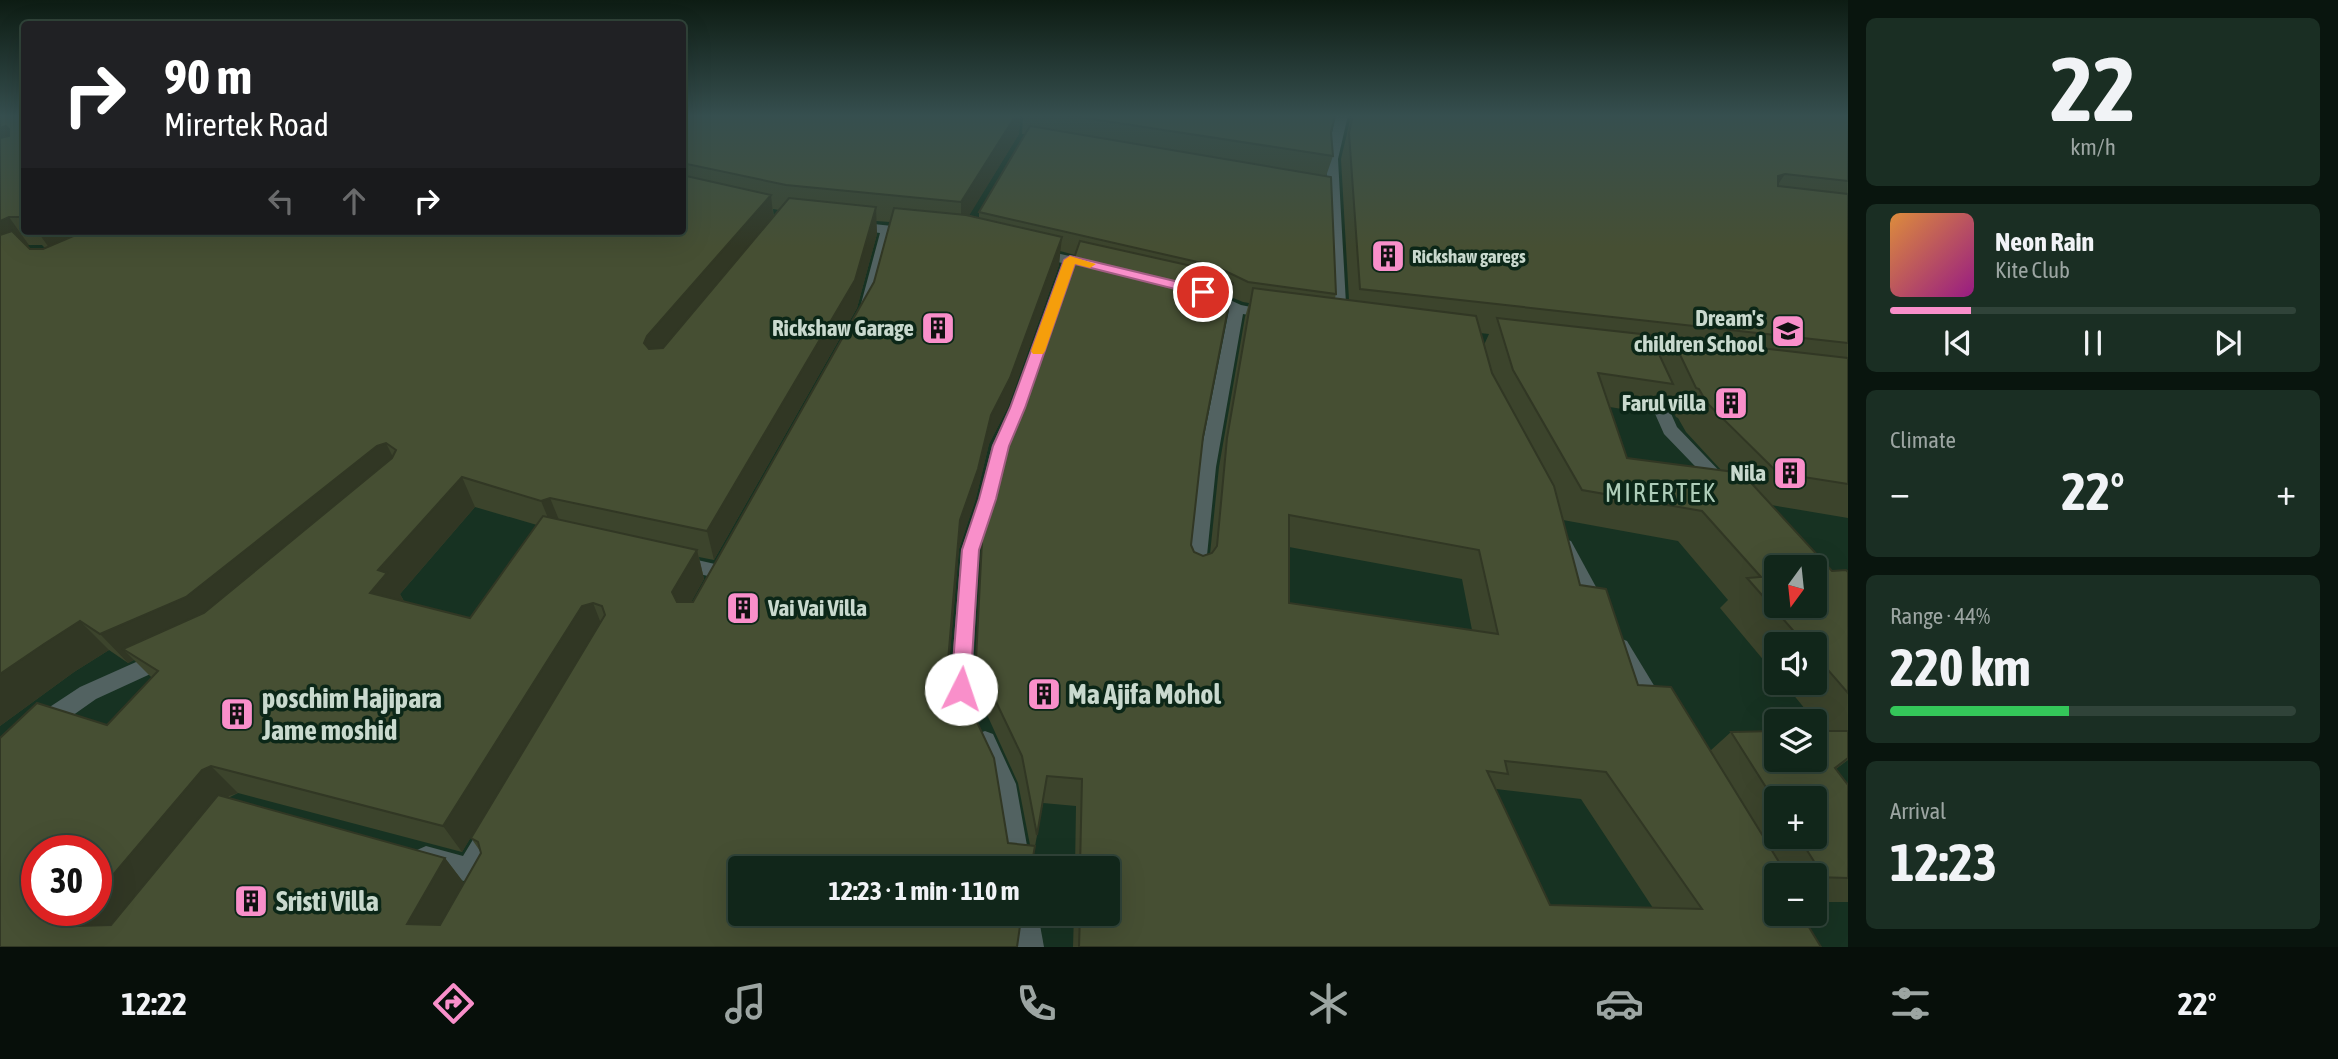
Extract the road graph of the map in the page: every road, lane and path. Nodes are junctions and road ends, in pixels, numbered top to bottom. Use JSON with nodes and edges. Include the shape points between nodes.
{"nodes":[{"id":1,"x":1332,"y":159,"type":"edge"},
{"id":2,"x":838,"y":225,"type":"edge"},
{"id":3,"x":887,"y":230,"type":"junction"},
{"id":4,"x":927,"y":233,"type":"edge"},
{"id":5,"x":1018,"y":248,"type":"edge"},
{"id":6,"x":1070,"y":260,"type":"junction"},
{"id":7,"x":1110,"y":269,"type":"edge"},
{"id":8,"x":1190,"y":289,"type":"edge"},
{"id":9,"x":1237,"y":308,"type":"junction"},
{"id":10,"x":1280,"y":316,"type":"edge"},
{"id":11,"x":860,"y":321,"type":"edge"},
{"id":12,"x":1340,"y":322,"type":"edge"},
{"id":13,"x":1644,"y":370,"type":"edge"},
{"id":14,"x":1740,"y":502,"type":"edge"},
{"id":15,"x":1552,"y":523,"type":"edge"},
{"id":16,"x":667,"y":561,"type":"edge"},
{"id":17,"x":1195,"y":575,"type":"edge"},
{"id":18,"x":710,"y":592,"type":"edge"},
{"id":19,"x":183,"y":650,"type":"edge"},
{"id":20,"x":1666,"y":726,"type":"edge"},
{"id":21,"x":22,"y":738,"type":"edge"},
{"id":22,"x":504,"y":810,"type":"edge"},
{"id":23,"x":405,"y":852,"type":"edge"},
{"id":24,"x":1017,"y":856,"type":"edge"},
{"id":25,"x":468,"y":869,"type":"junction"},
{"id":26,"x":471,"y":900,"type":"edge"},
{"id":27,"x":1028,"y":926,"type":"edge"},
{"id":28,"x":1031,"y":947,"type":"edge"}],
"edges":[{"from":1,"to":12,"type":"street","via":[[1326,190]]},
{"from":2,"to":3,"type":"street"},
{"from":3,"to":4,"type":"street"},
{"from":3,"to":11,"type":"street"},
{"from":5,"to":6,"type":"street"},
{"from":6,"to":7,"type":"street"},
{"from":6,"to":24,"type":"street","via":[[1001,446],[970,550],[961,689],[1005,784]]},
{"from":8,"to":9,"type":"street"},
{"from":9,"to":10,"type":"street"},
{"from":9,"to":17,"type":"street","via":[[1207,467]]},
{"from":13,"to":14,"type":"street","via":[[1670,430]]},
{"from":15,"to":20,"type":"street"},
{"from":16,"to":18,"type":"street","via":[[724,566]]},
{"from":19,"to":21,"type":"street","via":[[88,693]]},
{"from":22,"to":25,"type":"street"},
{"from":23,"to":25,"type":"street"},
{"from":25,"to":26,"type":"street","via":[[484,877]]},
{"from":27,"to":28,"type":"street"}]}
